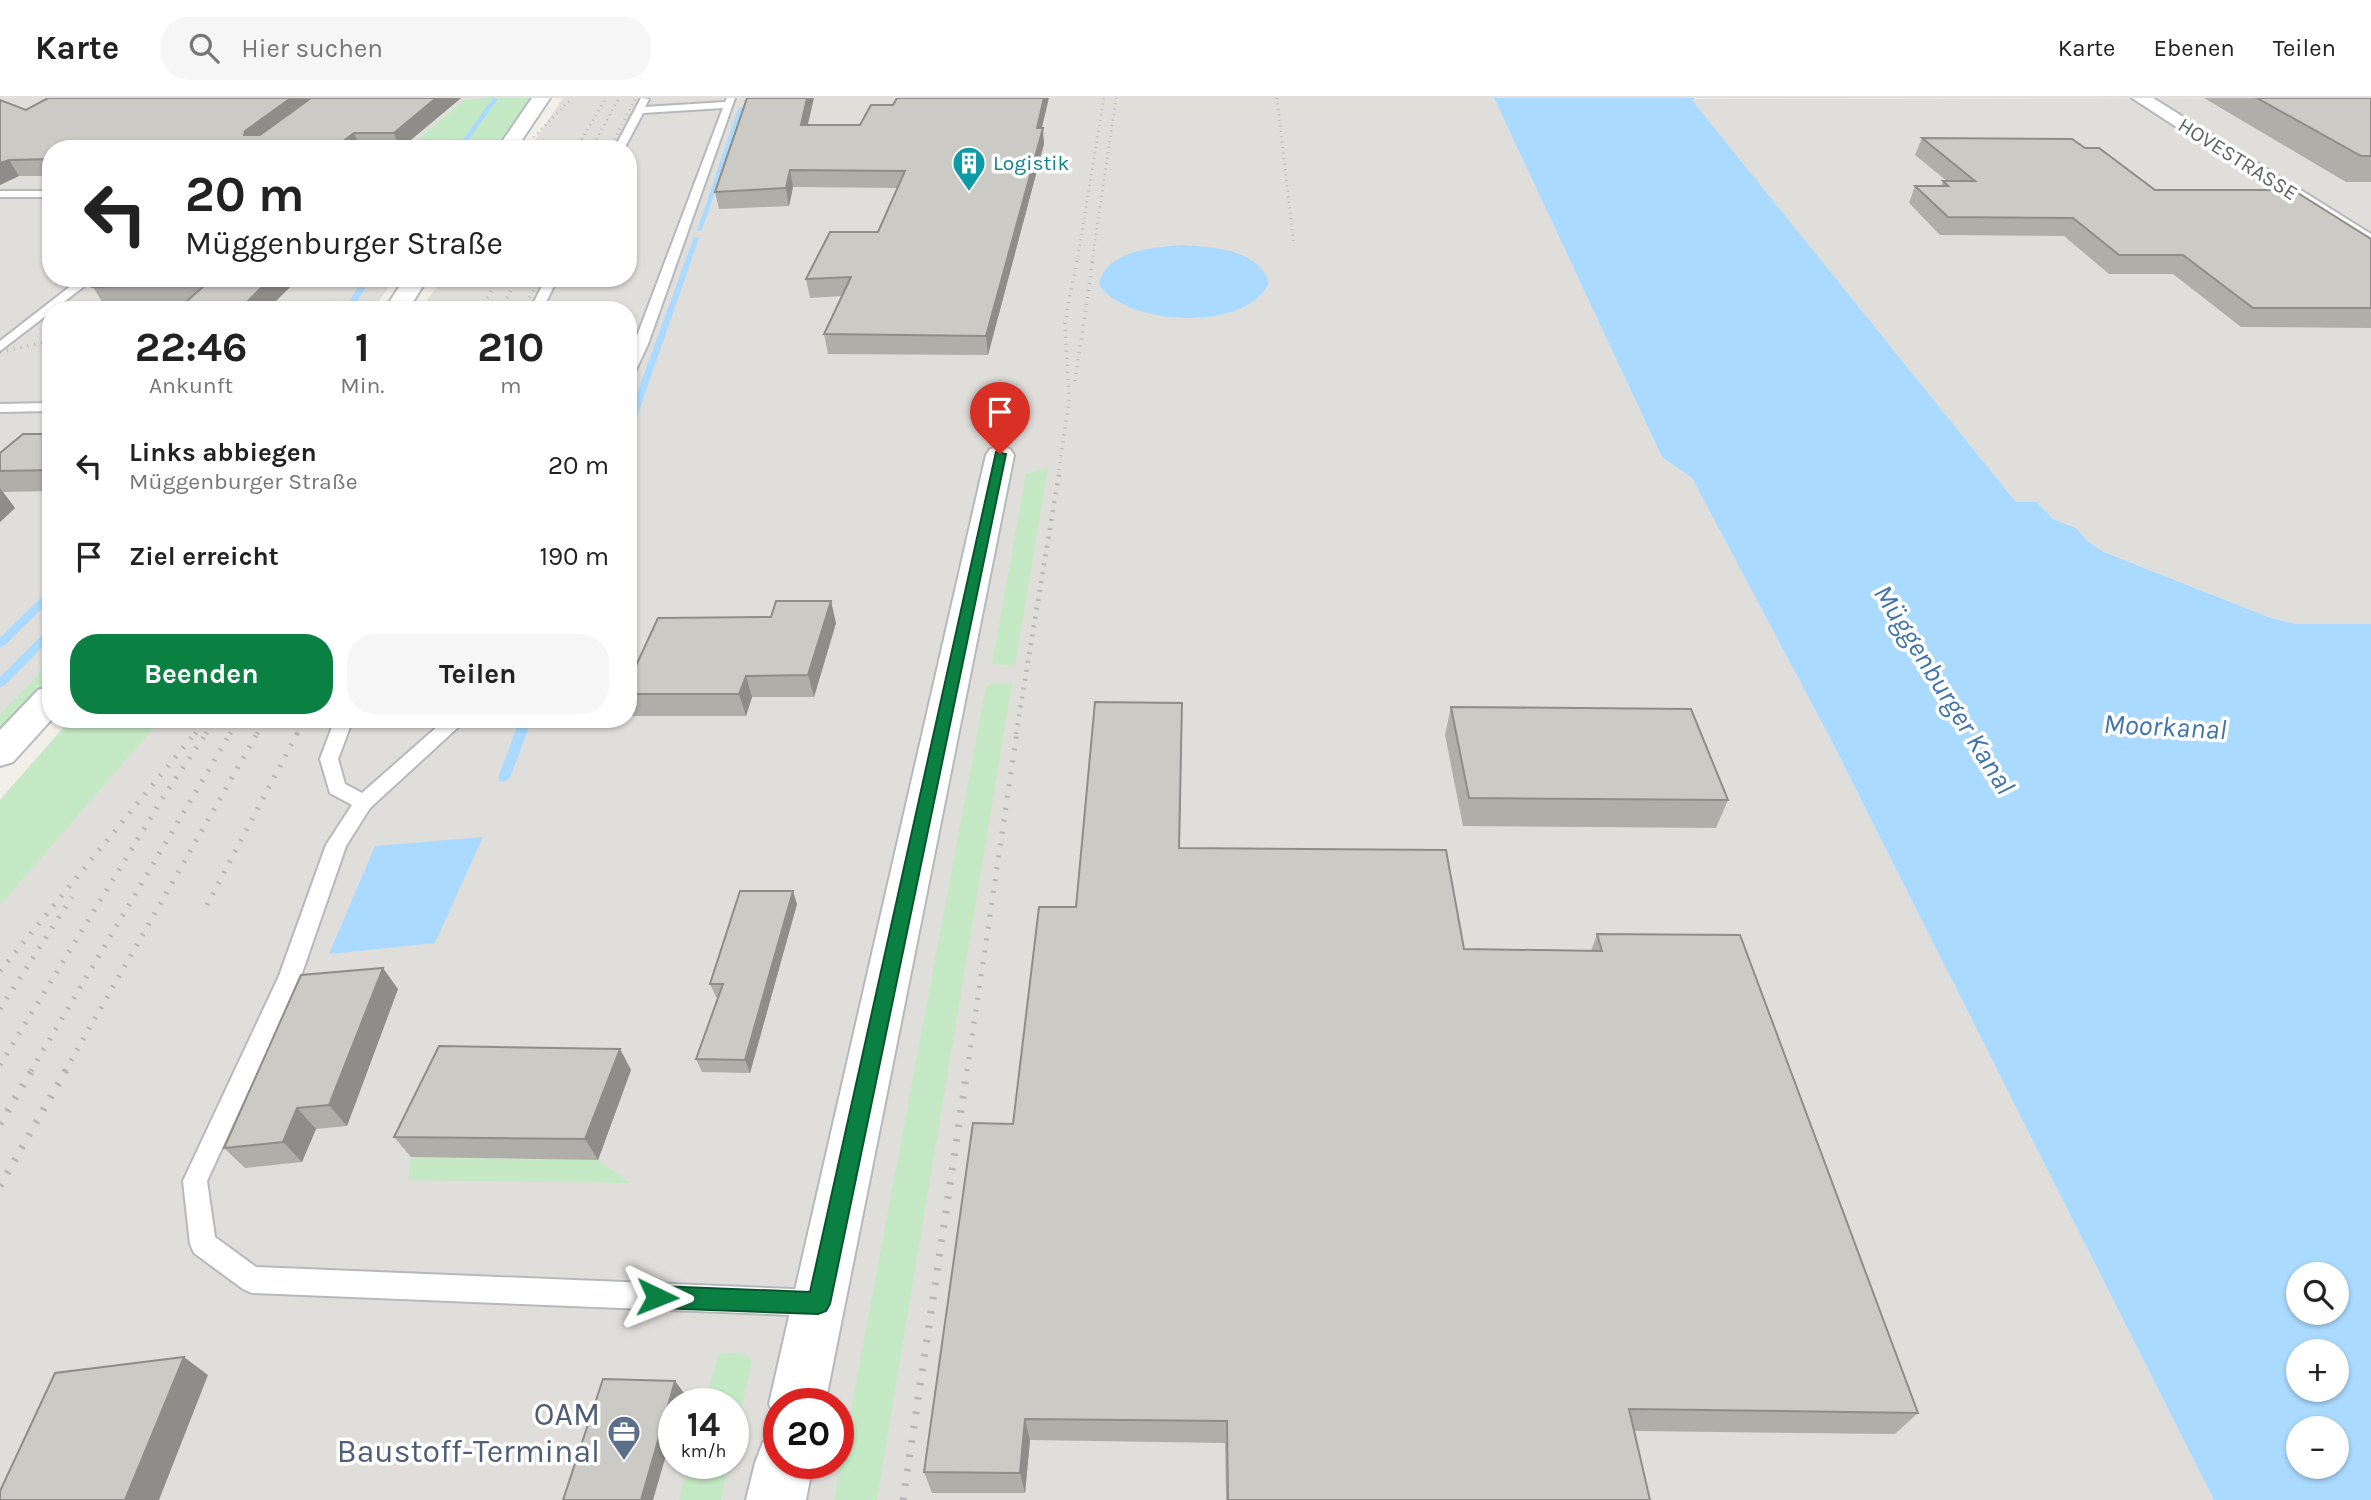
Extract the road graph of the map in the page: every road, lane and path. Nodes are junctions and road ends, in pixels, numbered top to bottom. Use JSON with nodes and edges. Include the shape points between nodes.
{"nodes":[{"id":1,"x":541,"y":98,"type":"edge"},
{"id":2,"x":645,"y":98,"type":"edge"},
{"id":3,"x":2141,"y":98,"type":"edge"},
{"id":4,"x":729,"y":102,"type":"edge"},
{"id":5,"x":639,"y":110,"type":"junction"},
{"id":6,"x":512,"y":140,"type":"edge"},
{"id":7,"x":624,"y":140,"type":"edge"},
{"id":8,"x":0,"y":194,"type":"edge"},
{"id":9,"x":42,"y":194,"type":"edge"},
{"id":10,"x":2371,"y":243,"type":"edge"},
{"id":11,"x":77,"y":287,"type":"edge"},
{"id":12,"x":59,"y":301,"type":"edge"},
{"id":13,"x":42,"y":314,"type":"edge"},
{"id":14,"x":0,"y":347,"type":"edge"},
{"id":15,"x":637,"y":355,"type":"edge"},
{"id":16,"x":42,"y":407,"type":"edge"},
{"id":17,"x":0,"y":408,"type":"edge"},
{"id":18,"x":1000,"y":454,"type":"dead end"},
{"id":19,"x":42,"y":708,"type":"edge"},
{"id":20,"x":341,"y":728,"type":"edge"},
{"id":21,"x":448,"y":728,"type":"edge"},
{"id":22,"x":0,"y":753,"type":"edge"},
{"id":23,"x":363,"y":803,"type":"junction"},
{"id":24,"x":818,"y":1304,"type":"junction"},
{"id":25,"x":800,"y":1388,"type":"edge"},
{"id":26,"x":781,"y":1479,"type":"edge"},
{"id":27,"x":776,"y":1500,"type":"edge"}],
"edges":[{"from":1,"to":6,"type":"street"},
{"from":2,"to":5,"type":"lane"},
{"from":3,"to":10,"type":"street","name":"HOVESTRASSE"},
{"from":4,"to":5,"type":"lane"},
{"from":4,"to":15,"type":"lane"},
{"from":5,"to":7,"type":"lane"},
{"from":8,"to":9,"type":"lane"},
{"from":11,"to":12,"type":"lane"},
{"from":13,"to":14,"type":"lane"},
{"from":16,"to":17,"type":"lane"},
{"from":18,"to":24,"type":"street"},
{"from":19,"to":22,"type":"street"},
{"from":20,"to":23,"type":"lane","via":[[329,759],[337,788]]},
{"from":21,"to":23,"type":"lane"},
{"from":23,"to":24,"type":"lane","via":[[336,845],[290,976],[195,1181],[203,1244],[253,1280]]},
{"from":24,"to":25,"type":"street"},
{"from":26,"to":27,"type":"street"}]}
